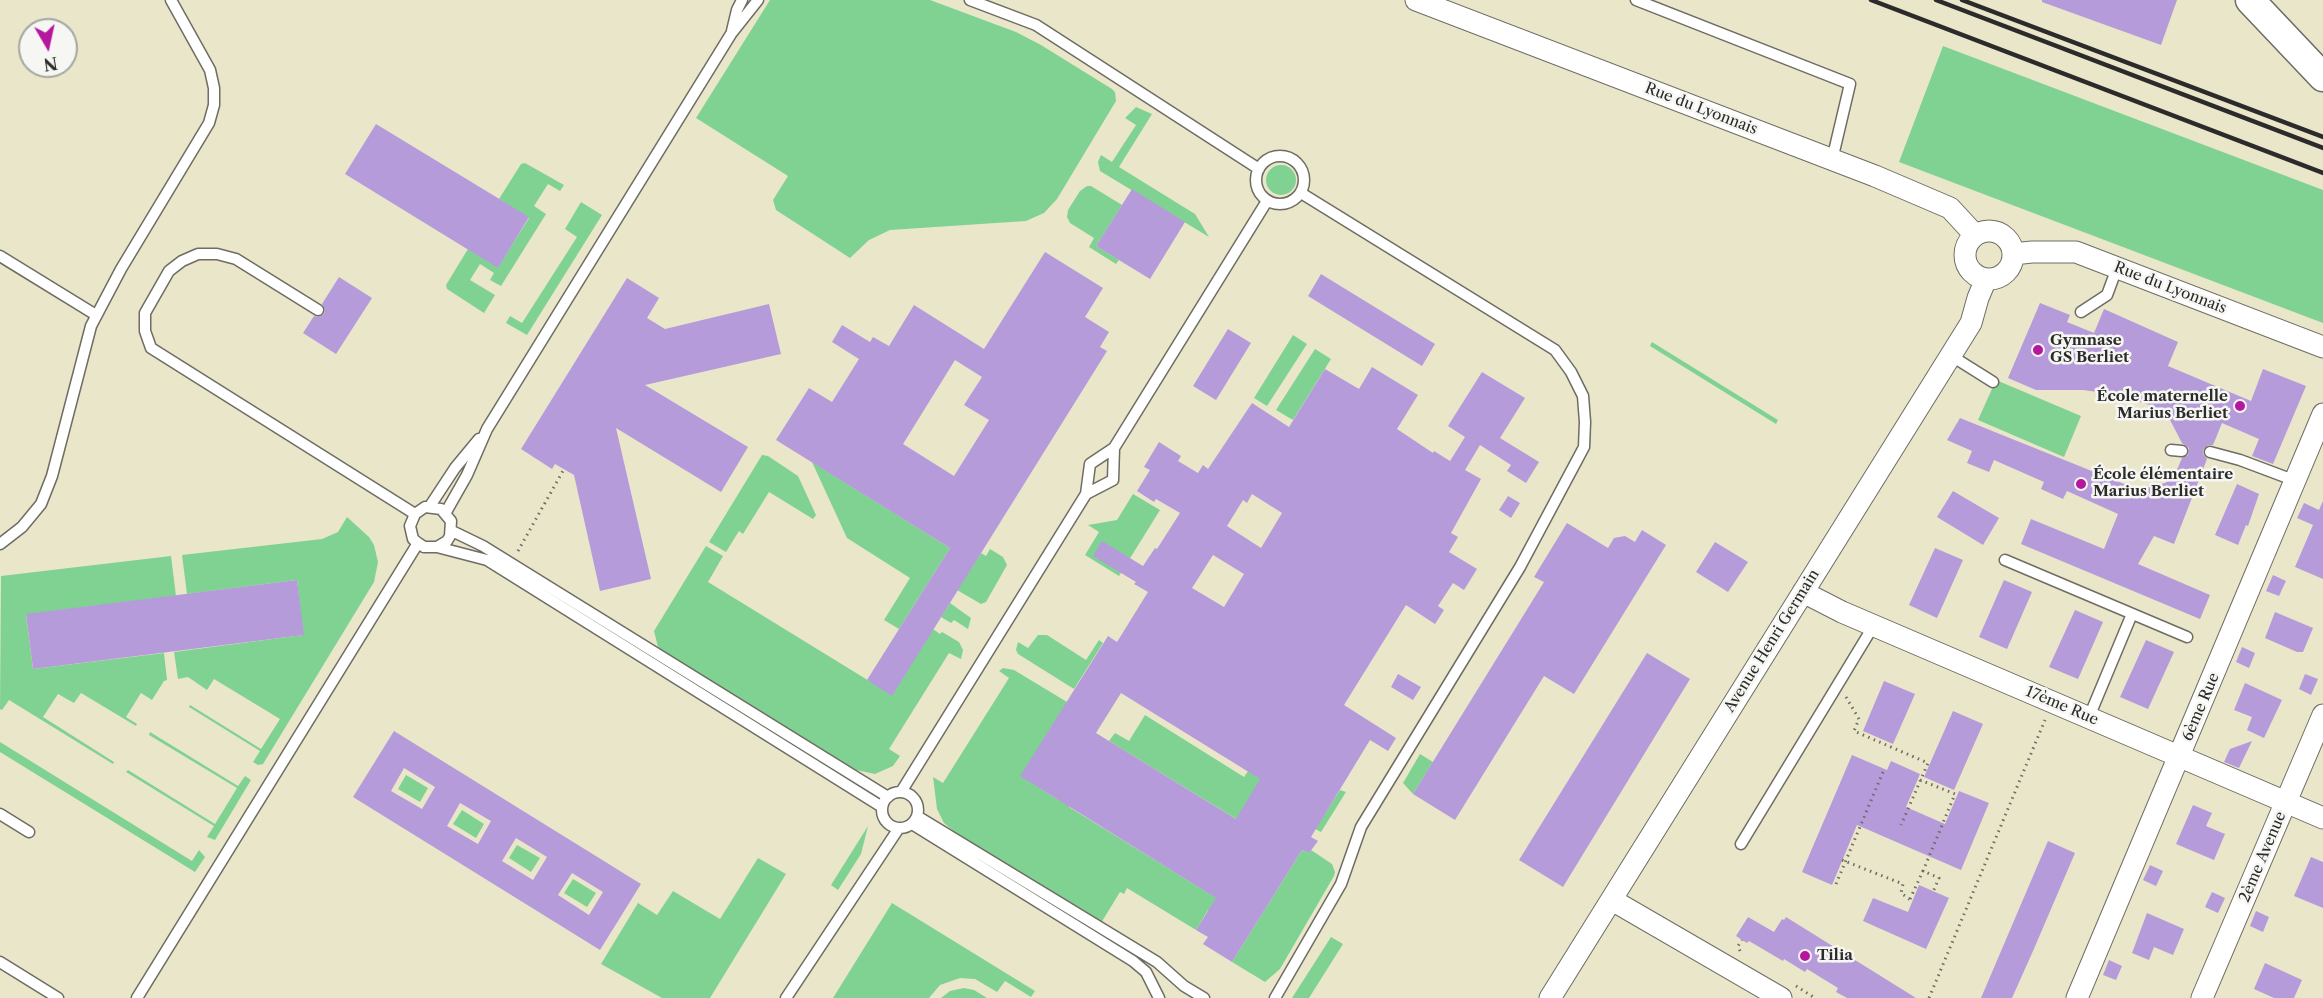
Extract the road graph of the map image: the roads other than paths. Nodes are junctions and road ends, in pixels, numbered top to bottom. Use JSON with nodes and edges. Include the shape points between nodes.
{"nodes":[{"id":1,"x":171,"y":0,"type":"edge"},
{"id":2,"x":742,"y":0,"type":"edge"},
{"id":3,"x":758,"y":0,"type":"edge"},
{"id":4,"x":970,"y":0,"type":"edge"},
{"id":5,"x":1416,"y":0,"type":"edge"},
{"id":6,"x":1636,"y":0,"type":"edge"},
{"id":7,"x":2250,"y":0,"type":"edge"},
{"id":8,"x":731,"y":34,"type":"junction"},
{"id":9,"x":2323,"y":78,"type":"edge"},
{"id":10,"x":1832,"y":160,"type":"junction"},
{"id":11,"x":1259,"y":169,"type":"junction"},
{"id":12,"x":1301,"y":193,"type":"junction"},
{"id":13,"x":1268,"y":201,"type":"junction"},
{"id":14,"x":1975,"y":235,"type":"junction"},
{"id":15,"x":2013,"y":254,"type":"junction"},
{"id":16,"x":0,"y":256,"type":"edge"},
{"id":17,"x":2117,"y":268,"type":"junction"},
{"id":18,"x":1986,"y":279,"type":"junction"},
{"id":19,"x":318,"y":310,"type":"dead end"},
{"id":20,"x":2080,"y":312,"type":"dead end"},
{"id":21,"x":96,"y":315,"type":"junction"},
{"id":22,"x":2323,"y":346,"type":"edge"},
{"id":23,"x":1950,"y":355,"type":"junction"},
{"id":24,"x":1993,"y":382,"type":"dead end"},
{"id":25,"x":2323,"y":414,"type":"edge"},
{"id":26,"x":487,"y":429,"type":"junction"},
{"id":27,"x":1114,"y":448,"type":"junction"},
{"id":28,"x":2210,"y":452,"type":"dead end"},
{"id":29,"x":2296,"y":480,"type":"junction"},
{"id":30,"x":1086,"y":494,"type":"junction"},
{"id":31,"x":430,"y":506,"type":"junction"},
{"id":32,"x":446,"y":512,"type":"junction"},
{"id":33,"x":415,"y":513,"type":"junction"},
{"id":34,"x":452,"y":531,"type":"junction"},
{"id":35,"x":418,"y":543,"type":"junction"},
{"id":36,"x":0,"y":544,"type":"edge"},
{"id":37,"x":437,"y":547,"type":"junction"},
{"id":38,"x":2005,"y":560,"type":"dead end"},
{"id":39,"x":1803,"y":592,"type":"junction"},
{"id":40,"x":2132,"y":614,"type":"junction"},
{"id":41,"x":1874,"y":625,"type":"junction"},
{"id":42,"x":2187,"y":637,"type":"dead end"},
{"id":43,"x":2323,"y":715,"type":"edge"},
{"id":44,"x":2089,"y":717,"type":"junction"},
{"id":45,"x":2181,"y":756,"type":"junction"},
{"id":46,"x":901,"y":792,"type":"junction"},
{"id":47,"x":885,"y":802,"type":"junction"},
{"id":48,"x":2286,"y":802,"type":"junction"},
{"id":49,"x":0,"y":814,"type":"edge"},
{"id":50,"x":2323,"y":818,"type":"edge"},
{"id":51,"x":915,"y":820,"type":"junction"},
{"id":52,"x":899,"y":828,"type":"junction"},
{"id":53,"x":29,"y":832,"type":"dead end"},
{"id":54,"x":1741,"y":844,"type":"dead end"},
{"id":55,"x":1611,"y":900,"type":"junction"},
{"id":56,"x":0,"y":962,"type":"edge"},
{"id":57,"x":58,"y":998,"type":"edge"},
{"id":58,"x":137,"y":998,"type":"edge"},
{"id":59,"x":786,"y":998,"type":"edge"},
{"id":60,"x":1159,"y":998,"type":"edge"},
{"id":61,"x":1204,"y":998,"type":"edge"},
{"id":62,"x":1275,"y":998,"type":"edge"},
{"id":63,"x":1550,"y":998,"type":"edge"},
{"id":64,"x":1781,"y":998,"type":"edge"},
{"id":65,"x":2077,"y":998,"type":"edge"},
{"id":66,"x":2202,"y":998,"type":"edge"}],
"edges":[{"from":1,"to":21,"type":"lane","via":[[210,70],[214,105],[209,123]]},
{"from":2,"to":8,"type":"lane"},
{"from":3,"to":8,"type":"lane"},
{"from":4,"to":11,"type":"lane","via":[[1036,25]]},
{"from":5,"to":10,"type":"street","name":"Rue du Lyonnais"},
{"from":6,"to":10,"type":"lane","via":[[1850,84]]},
{"from":7,"to":9,"type":"street"},
{"from":8,"to":26,"type":"lane"},
{"from":10,"to":14,"type":"street","name":"Rue du Lyonnais","via":[[1950,208]]},
{"from":11,"to":12,"type":"lane","via":[[1270,159],[1292,160],[1302,171]]},
{"from":11,"to":13,"type":"lane","via":[[1258,190]]},
{"from":12,"to":13,"type":"lane","via":[[1289,203]]},
{"from":12,"to":62,"type":"lane","via":[[1555,350],[1583,396],[1584,447],[1520,567],[1361,827],[1341,884]]},
{"from":13,"to":27,"type":"lane"},
{"from":14,"to":15,"type":"street","via":[[1987,231],[2000,233],[2010,242]]},
{"from":14,"to":18,"type":"street","via":[[1966,247],[1965,261],[1973,273]]},
{"from":15,"to":17,"type":"street","name":"Rue du Lyonnais","via":[[2076,252]]},
{"from":15,"to":18,"type":"street","via":[[2006,273]]},
{"from":16,"to":21,"type":"lane"},
{"from":17,"to":20,"type":"lane","via":[[2107,295]]},
{"from":17,"to":22,"type":"street","name":"Rue du Lyonnais"},
{"from":18,"to":23,"type":"street","name":"Avenue Henri Germain","via":[[1971,323]]},
{"from":19,"to":33,"type":"lane","via":[[236,259],[198,254],[169,271],[145,313],[145,331],[151,348]]},
{"from":21,"to":36,"type":"lane","via":[[41,504],[22,527]]},
{"from":23,"to":24,"type":"lane"},
{"from":23,"to":39,"type":"street","name":"Avenue Henri Germain"},
{"from":25,"to":29,"type":"street","name":"6ème Rue"},
{"from":26,"to":31,"type":"lane"},
{"from":26,"to":32,"type":"lane"},
{"from":27,"to":30,"type":"lane","via":[[1090,464]]},
{"from":27,"to":30,"type":"lane","via":[[1113,480]]},
{"from":28,"to":29,"type":"lane"},
{"from":29,"to":45,"type":"street","name":"6ème Rue"},
{"from":30,"to":46,"type":"lane"},
{"from":31,"to":32,"type":"lane"},
{"from":31,"to":33,"type":"lane"},
{"from":32,"to":34,"type":"lane"},
{"from":33,"to":35,"type":"lane","via":[[410,526]]},
{"from":34,"to":37,"type":"lane","via":[[447,541]]},
{"from":34,"to":47,"type":"lane","via":[[511,563]]},
{"from":35,"to":37,"type":"lane"},
{"from":35,"to":58,"type":"lane"},
{"from":37,"to":47,"type":"lane","via":[[487,560]]},
{"from":38,"to":40,"type":"lane"},
{"from":39,"to":41,"type":"street","name":"17ème Rue"},
{"from":39,"to":55,"type":"street","name":"Avenue Henri Germain"},
{"from":40,"to":42,"type":"lane"},
{"from":40,"to":44,"type":"lane"},
{"from":41,"to":44,"type":"street","name":"17ème Rue"},
{"from":41,"to":54,"type":"lane"},
{"from":43,"to":48,"type":"street","name":"2ème Avenue"},
{"from":44,"to":45,"type":"street","name":"17ème Rue"},
{"from":45,"to":48,"type":"street","name":"17ème Rue"},
{"from":45,"to":65,"type":"street","name":"6ème Rue"},
{"from":46,"to":47,"type":"lane"},
{"from":46,"to":51,"type":"lane","via":[[916,800]]},
{"from":47,"to":52,"type":"lane","via":[[886,821]]},
{"from":48,"to":50,"type":"street","name":"17ème Rue"},
{"from":48,"to":66,"type":"street","name":"2ème Avenue"},
{"from":49,"to":53,"type":"lane"},
{"from":51,"to":52,"type":"lane"},
{"from":51,"to":60,"type":"lane","via":[[1133,961],[1146,972]]},
{"from":51,"to":61,"type":"lane","via":[[1157,962]]},
{"from":52,"to":59,"type":"lane"},
{"from":55,"to":63,"type":"street","name":"Avenue Henri Germain"},
{"from":55,"to":64,"type":"street"},
{"from":56,"to":57,"type":"lane"}]}
